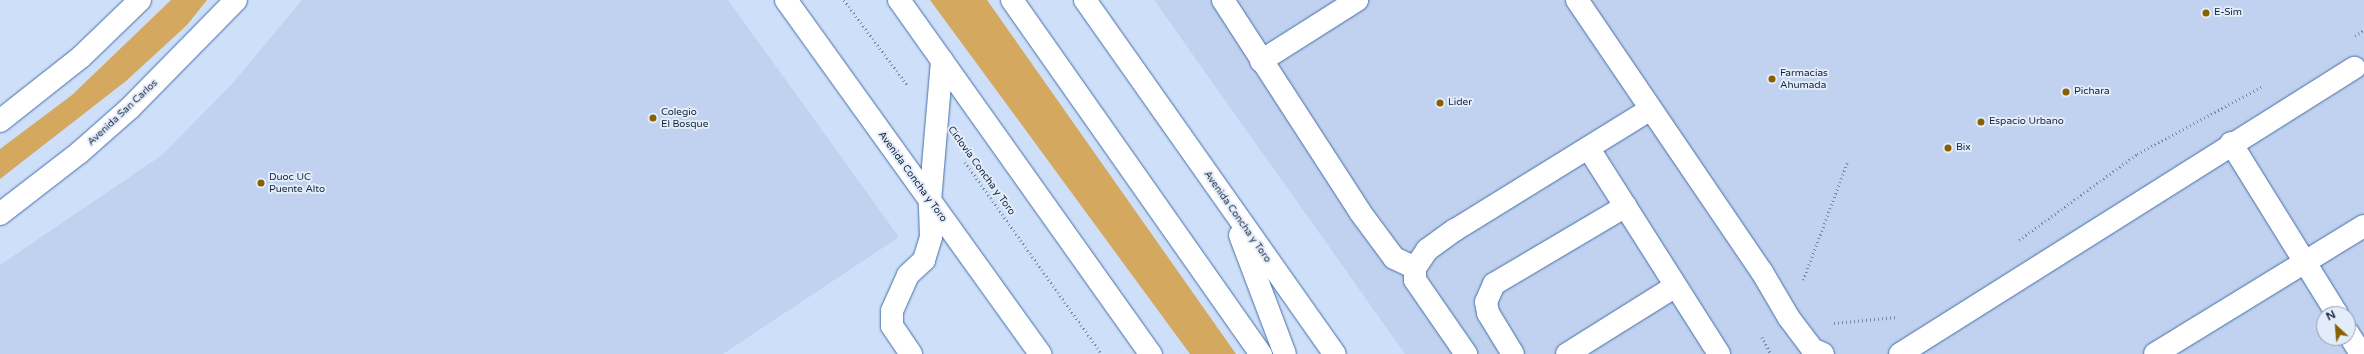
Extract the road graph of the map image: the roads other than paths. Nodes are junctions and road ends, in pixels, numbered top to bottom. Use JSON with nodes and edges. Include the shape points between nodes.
{"nodes":[{"id":1,"x":140,"y":0,"type":"edge"},
{"id":2,"x":236,"y":0,"type":"edge"},
{"id":3,"x":786,"y":0,"type":"edge"},
{"id":4,"x":899,"y":0,"type":"edge"},
{"id":5,"x":1012,"y":0,"type":"edge"},
{"id":6,"x":1085,"y":0,"type":"edge"},
{"id":7,"x":1223,"y":0,"type":"edge"},
{"id":8,"x":1577,"y":0,"type":"edge"},
{"id":9,"x":1354,"y":1,"type":"edge"},
{"id":10,"x":942,"y":61,"type":"junction"},
{"id":11,"x":1261,"y":62,"type":"junction"},
{"id":12,"x":2354,"y":68,"type":"dead end"},
{"id":13,"x":1649,"y":110,"type":"junction"},
{"id":14,"x":0,"y":121,"type":"edge"},
{"id":15,"x":2231,"y":143,"type":"junction"},
{"id":16,"x":1589,"y":149,"type":"junction"},
{"id":17,"x":930,"y":202,"type":"junction"},
{"id":18,"x":1626,"y":206,"type":"junction"},
{"id":19,"x":1230,"y":207,"type":"junction"},
{"id":20,"x":0,"y":214,"type":"edge"},
{"id":21,"x":2364,"y":226,"type":"edge"},
{"id":22,"x":2304,"y":262,"type":"junction"},
{"id":23,"x":1415,"y":268,"type":"junction"},
{"id":24,"x":1676,"y":286,"type":"junction"},
{"id":25,"x":2332,"y":306,"type":"edge"},
{"id":26,"x":910,"y":354,"type":"edge"},
{"id":27,"x":1040,"y":354,"type":"edge"},
{"id":28,"x":1152,"y":354,"type":"edge"},
{"id":29,"x":1261,"y":354,"type":"edge"},
{"id":30,"x":1285,"y":354,"type":"edge"},
{"id":31,"x":1335,"y":354,"type":"edge"},
{"id":32,"x":1466,"y":354,"type":"edge"},
{"id":33,"x":1513,"y":354,"type":"edge"},
{"id":34,"x":1567,"y":354,"type":"edge"},
{"id":35,"x":1719,"y":354,"type":"edge"},
{"id":36,"x":1823,"y":354,"type":"edge"},
{"id":37,"x":1900,"y":354,"type":"edge"},
{"id":38,"x":2155,"y":354,"type":"edge"}],
"edges":[{"from":1,"to":14,"type":"main road","via":[[81,57]]},
{"from":2,"to":20,"type":"main road","name":"Avenida San Carlos","via":[[130,108],[80,153]]},
{"from":3,"to":17,"type":"main road","name":"Avenida Concha y Toro"},
{"from":4,"to":10,"type":"main road"},
{"from":5,"to":29,"type":"main road"},
{"from":6,"to":19,"type":"main road","name":"Avenida Concha y Toro"},
{"from":7,"to":11,"type":"main road"},
{"from":8,"to":13,"type":"main road"},
{"from":9,"to":11,"type":"main road"},
{"from":10,"to":17,"type":"main road"},
{"from":10,"to":28,"type":"main road"},
{"from":11,"to":23,"type":"main road","via":[[1360,212],[1394,258]]},
{"from":12,"to":15,"type":"main road"},
{"from":13,"to":16,"type":"main road"},
{"from":13,"to":36,"type":"main road","via":[[1762,272],[1789,318],[1812,349]]},
{"from":15,"to":22,"type":"main road"},
{"from":15,"to":37,"type":"main road"},
{"from":16,"to":18,"type":"main road"},
{"from":16,"to":23,"type":"main road","via":[[1455,230],[1427,250]]},
{"from":17,"to":26,"type":"main road","via":[[931,238],[924,260],[908,275],[892,311],[892,326]]},
{"from":17,"to":27,"type":"main road","name":"Avenida Concha y Toro"},
{"from":18,"to":24,"type":"main road"},
{"from":18,"to":33,"type":"main road","via":[[1494,284],[1486,302],[1488,312]]},
{"from":19,"to":30,"type":"main road"},
{"from":19,"to":31,"type":"main road","name":"Avenida Concha y Toro"},
{"from":21,"to":22,"type":"main road"},
{"from":22,"to":25,"type":"main road"},
{"from":22,"to":38,"type":"main road"},
{"from":23,"to":32,"type":"main road","via":[[1418,286]]},
{"from":24,"to":34,"type":"main road"},
{"from":24,"to":35,"type":"main road"}]}
